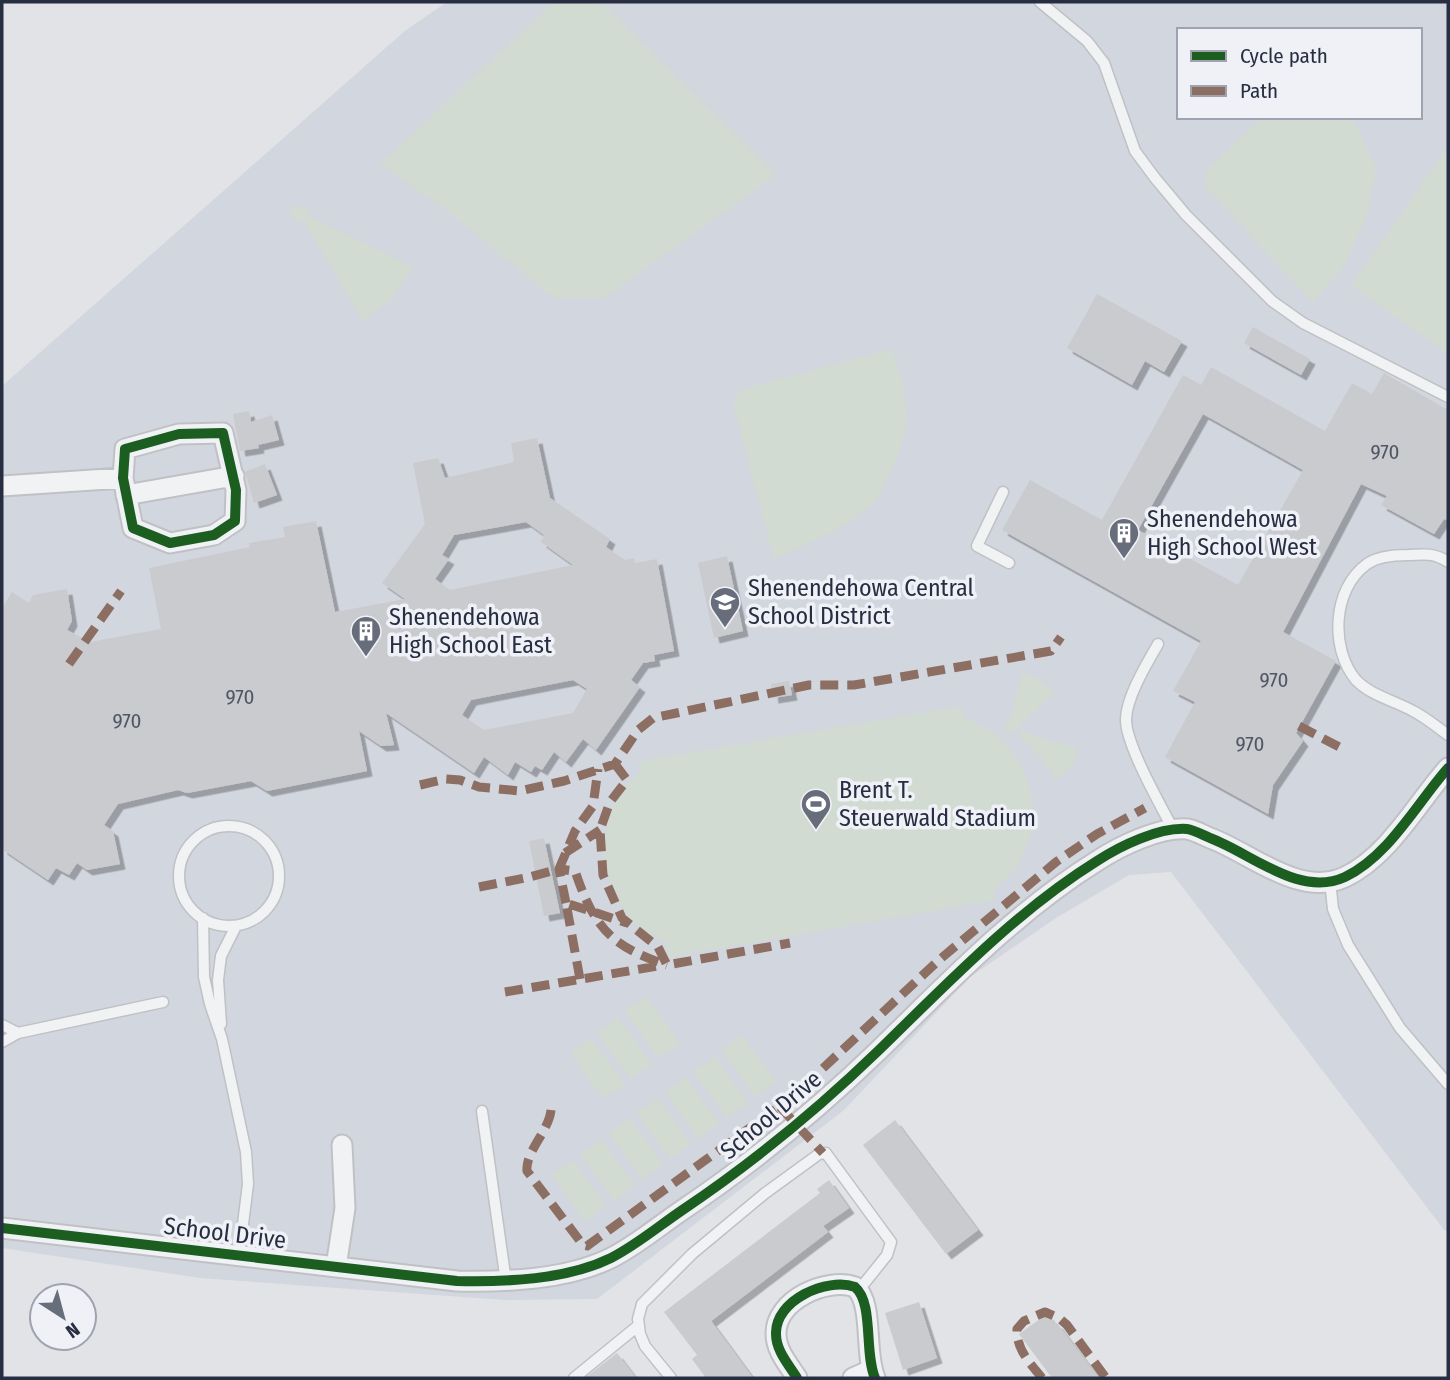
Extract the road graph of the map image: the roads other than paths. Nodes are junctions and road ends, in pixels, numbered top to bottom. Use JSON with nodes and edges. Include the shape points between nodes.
{"nodes":[{"id":1,"x":1040,"y":2,"type":"edge"},
{"id":2,"x":1448,"y":397,"type":"edge"},
{"id":3,"x":234,"y":476,"type":"junction"},
{"id":4,"x":2,"y":486,"type":"edge"},
{"id":5,"x":124,"y":487,"type":"junction"},
{"id":6,"x":1003,"y":492,"type":"dead end"},
{"id":7,"x":1448,"y":562,"type":"edge"},
{"id":8,"x":1009,"y":563,"type":"dead end"},
{"id":9,"x":1158,"y":644,"type":"dead end"},
{"id":10,"x":1448,"y":735,"type":"edge"},
{"id":11,"x":1448,"y":768,"type":"edge"},
{"id":12,"x":1174,"y":831,"type":"junction"},
{"id":13,"x":1330,"y":881,"type":"junction"},
{"id":14,"x":203,"y":918,"type":"junction"},
{"id":15,"x":236,"y":926,"type":"junction"},
{"id":16,"x":163,"y":1002,"type":"dead end"},
{"id":17,"x":2,"y":1025,"type":"edge"},
{"id":18,"x":18,"y":1033,"type":"junction"},
{"id":19,"x":222,"y":1039,"type":"junction"},
{"id":20,"x":2,"y":1042,"type":"edge"},
{"id":21,"x":1448,"y":1084,"type":"edge"},
{"id":22,"x":482,"y":1111,"type":"dead end"},
{"id":23,"x":342,"y":1145,"type":"dead end"},
{"id":24,"x":2,"y":1228,"type":"edge"},
{"id":25,"x":239,"y":1256,"type":"junction"},
{"id":26,"x":336,"y":1267,"type":"junction"},
{"id":27,"x":506,"y":1282,"type":"junction"},
{"id":28,"x":859,"y":1290,"type":"junction"},
{"id":29,"x":639,"y":1325,"type":"junction"},
{"id":30,"x":867,"y":1375,"type":"edge"},
{"id":31,"x":575,"y":1378,"type":"edge"},
{"id":32,"x":671,"y":1378,"type":"edge"},
{"id":33,"x":797,"y":1378,"type":"edge"}],
"edges":[{"from":1,"to":2,"type":"lane","via":[[1087,41],[1104,63],[1135,151],[1155,178],[1272,301],[1303,323]]},
{"from":3,"to":5,"type":"street"},
{"from":3,"to":5,"type":"street","via":[[223,433],[179,434],[125,449]]},
{"from":3,"to":5,"type":"street","via":[[235,521],[214,534],[170,543],[132,528]]},
{"from":4,"to":5,"type":"street"},
{"from":6,"to":8,"type":"lane","via":[[977,546]]},
{"from":7,"to":10,"type":"lane","via":[[1436,554],[1389,555],[1368,563],[1351,579],[1341,600],[1339,622],[1340,646],[1357,680]]},
{"from":9,"to":12,"type":"lane","via":[[1138,678],[1126,720]]},
{"from":11,"to":13,"type":"street","via":[[1395,836],[1347,876]]},
{"from":12,"to":13,"type":"street","name":"School Drive","via":[[1188,829],[1216,840],[1280,873],[1311,882]]},
{"from":12,"to":27,"type":"street","name":"School Drive","via":[[1143,836],[1097,860],[1060,887],[974,955],[875,1053],[756,1159],[718,1186],[611,1258],[565,1273]]},
{"from":13,"to":21,"type":"lane","via":[[1333,909],[1348,945],[1400,1028]]},
{"from":14,"to":15,"type":"lane"},
{"from":14,"to":15,"type":"lane","via":[[183,894],[181,863],[198,837],[212,829],[244,828],[270,847],[278,862],[279,879],[266,910]]},
{"from":14,"to":19,"type":"lane","via":[[204,977]]},
{"from":15,"to":19,"type":"lane","via":[[221,956],[218,980]]},
{"from":16,"to":18,"type":"lane"},
{"from":17,"to":18,"type":"lane"},
{"from":18,"to":20,"type":"lane"},
{"from":19,"to":25,"type":"lane","via":[[246,1152],[248,1184]]},
{"from":22,"to":27,"type":"lane"},
{"from":23,"to":26,"type":"street","via":[[345,1208]]},
{"from":24,"to":25,"type":"street","name":"School Drive"},
{"from":25,"to":26,"type":"street","name":"School Drive"},
{"from":26,"to":27,"type":"street","name":"School Drive"},
{"from":28,"to":29,"type":"lane","via":[[887,1255],[891,1242],[823,1153],[764,1194],[666,1278],[642,1304]]},
{"from":28,"to":30,"type":"street","via":[[865,1302]]},
{"from":28,"to":33,"type":"street","via":[[841,1284],[814,1290],[780,1314],[775,1335]]},
{"from":29,"to":31,"type":"lane"},
{"from":29,"to":32,"type":"lane","via":[[645,1346]]}]}
